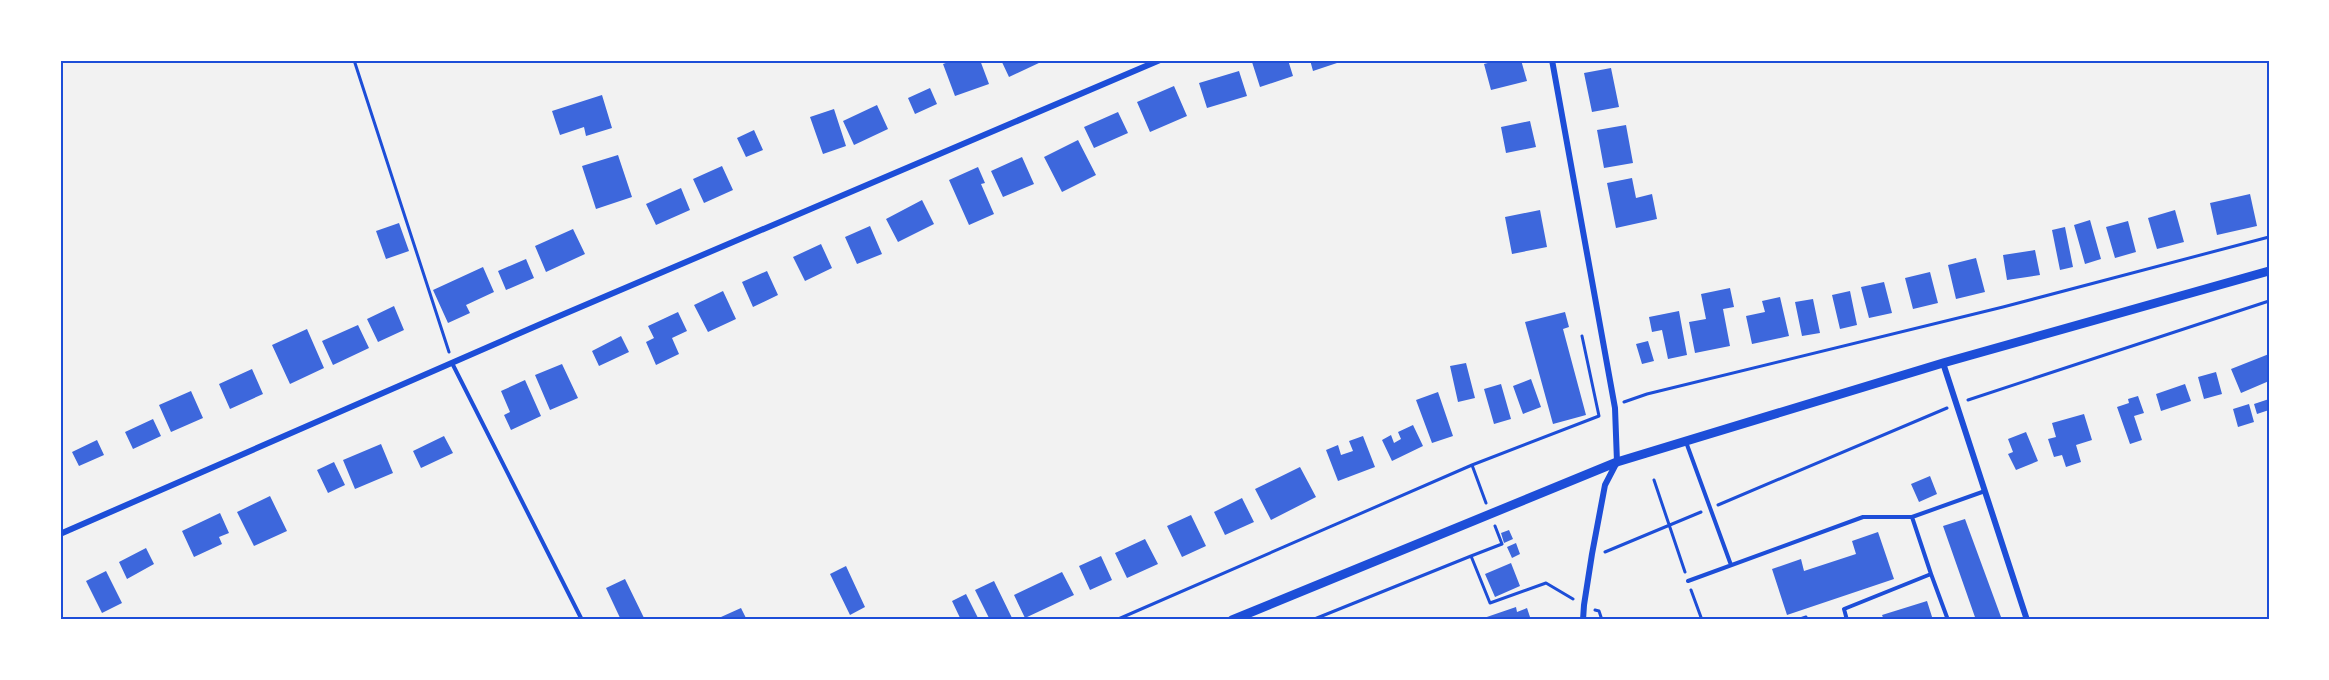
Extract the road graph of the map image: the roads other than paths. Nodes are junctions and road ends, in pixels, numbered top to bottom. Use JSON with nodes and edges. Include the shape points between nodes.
{"nodes":[{"id":1,"x":1160,"y":60,"type":"edge"},
{"id":2,"x":1552,"y":60,"type":"edge"},
{"id":3,"x":2269,"y":271,"type":"edge"},
{"id":4,"x":452,"y":362,"type":"junction"},
{"id":5,"x":1942,"y":363,"type":"junction"},
{"id":6,"x":1685,"y":441,"type":"junction"},
{"id":7,"x":1617,"y":462,"type":"junction"},
{"id":8,"x":1986,"y":491,"type":"junction"},
{"id":9,"x":1912,"y":518,"type":"junction"},
{"id":10,"x":60,"y":534,"type":"edge"},
{"id":11,"x":1731,"y":566,"type":"junction"},
{"id":12,"x":1931,"y":574,"type":"junction"},
{"id":13,"x":1688,"y":581,"type":"road end"},
{"id":14,"x":582,"y":620,"type":"edge"},
{"id":15,"x":1232,"y":620,"type":"edge"},
{"id":16,"x":1583,"y":620,"type":"edge"},
{"id":17,"x":1848,"y":620,"type":"edge"},
{"id":18,"x":1948,"y":620,"type":"edge"},
{"id":19,"x":2027,"y":620,"type":"edge"}],
"edges":[{"from":1,"to":4,"type":"street"},
{"from":2,"to":7,"type":"street","via":[[1615,408]]},
{"from":3,"to":5,"type":"street"},
{"from":4,"to":10,"type":"street"},
{"from":4,"to":14,"type":"lane"},
{"from":5,"to":6,"type":"street"},
{"from":5,"to":8,"type":"street"},
{"from":6,"to":7,"type":"street"},
{"from":6,"to":11,"type":"lane"},
{"from":7,"to":15,"type":"street"},
{"from":7,"to":16,"type":"street","via":[[1605,485]]},
{"from":8,"to":9,"type":"lane"},
{"from":8,"to":19,"type":"street"},
{"from":9,"to":11,"type":"lane","via":[[1863,516]]},
{"from":9,"to":12,"type":"lane"},
{"from":11,"to":13,"type":"lane"},
{"from":12,"to":17,"type":"lane","via":[[1844,609]]},
{"from":12,"to":18,"type":"lane"}]}
